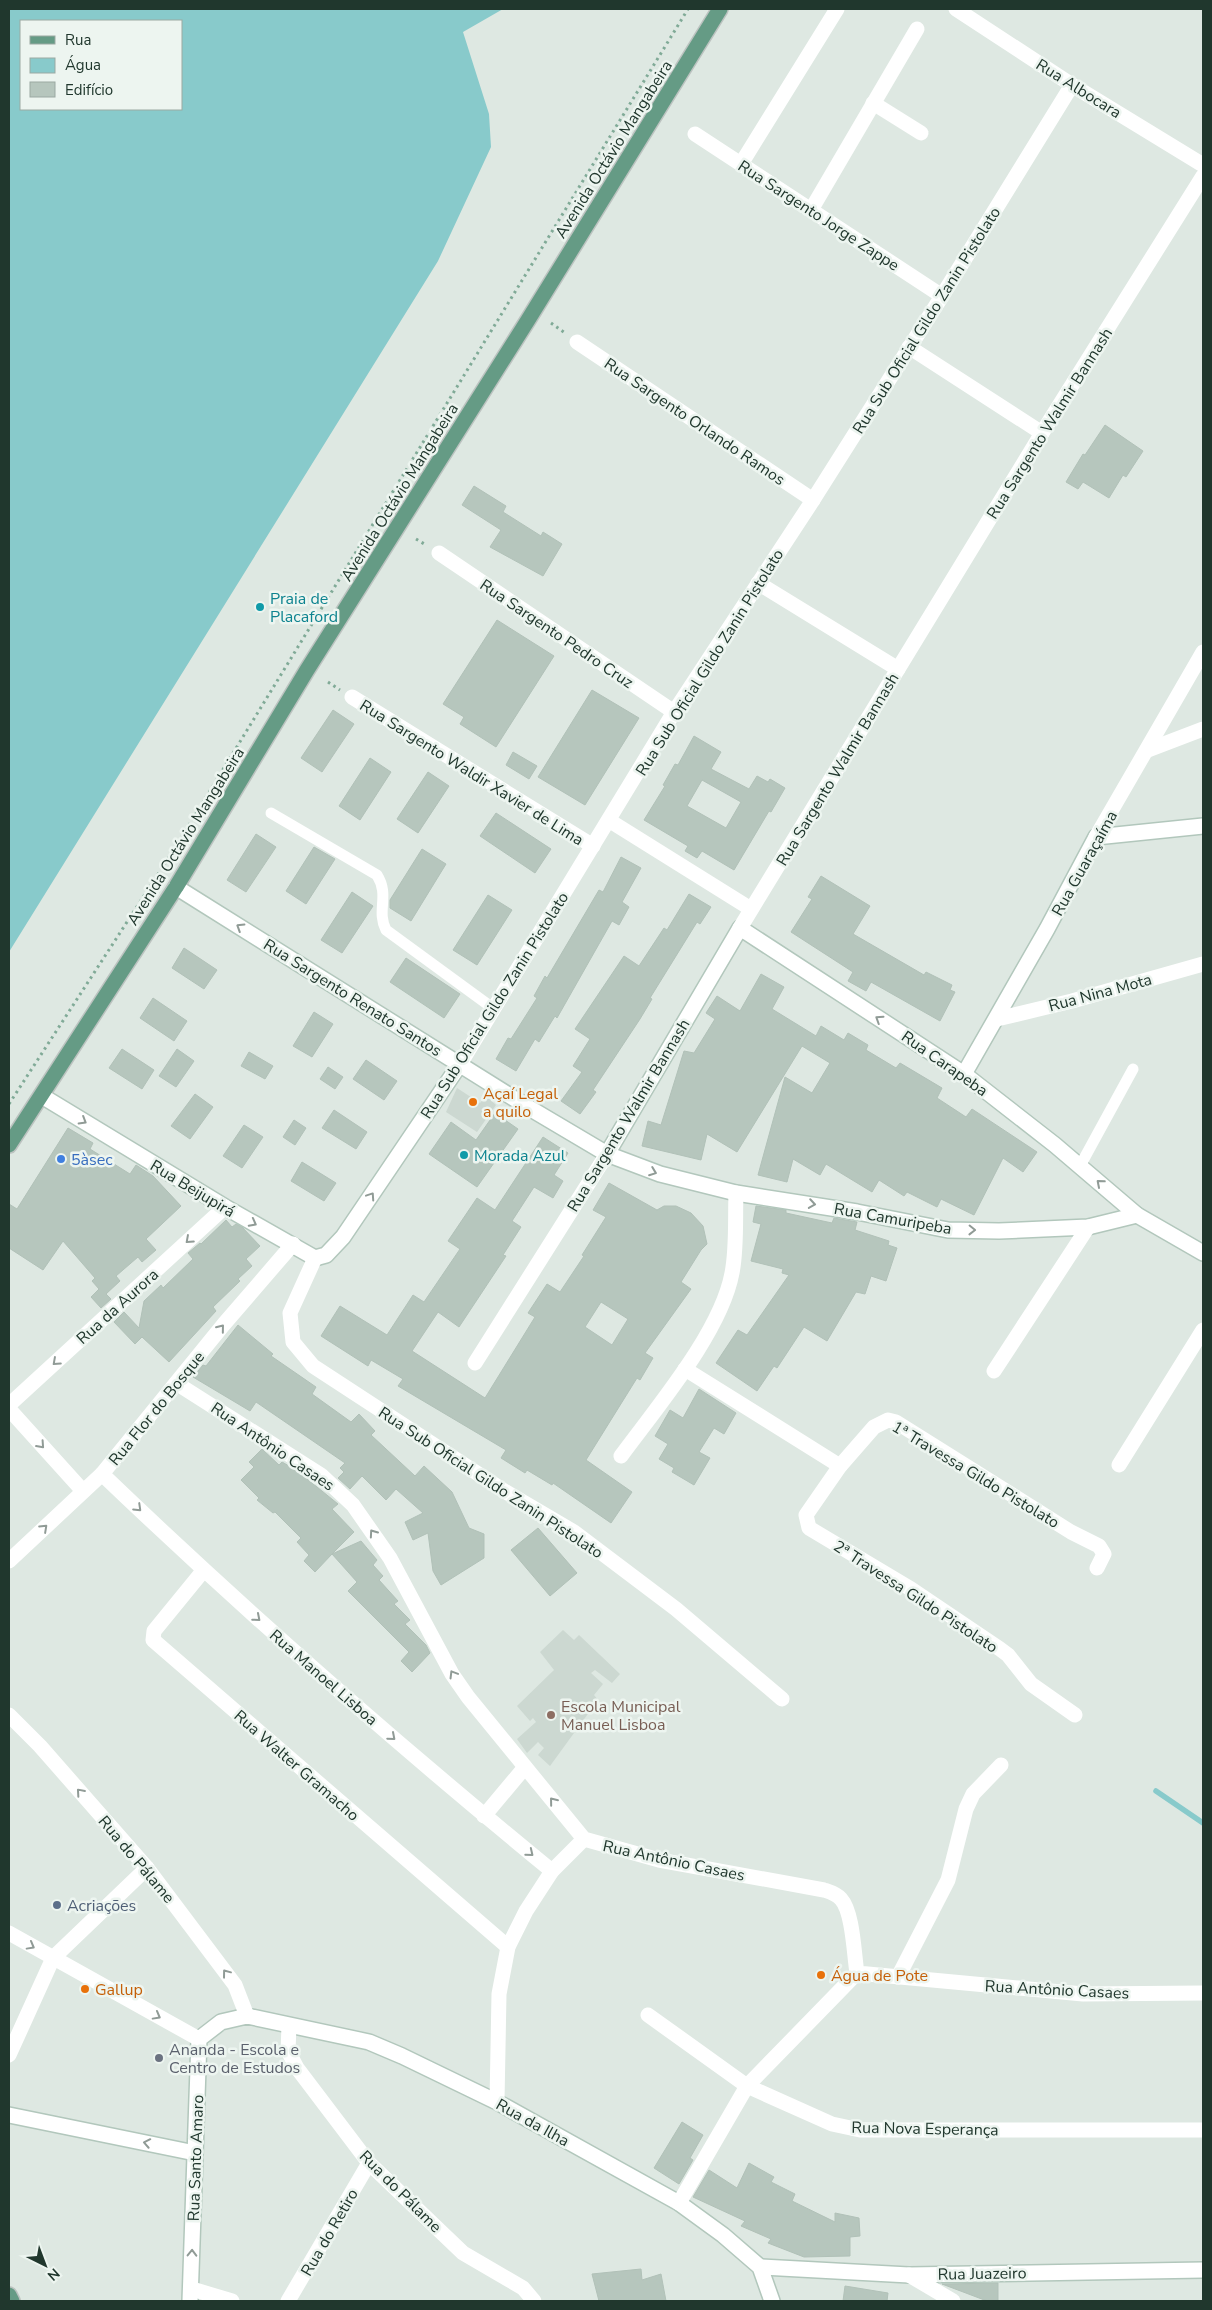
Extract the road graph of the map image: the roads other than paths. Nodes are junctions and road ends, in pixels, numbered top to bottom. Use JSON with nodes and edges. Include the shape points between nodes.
{"nodes":[{"id":1,"x":720,"y":9,"type":"edge"},
{"id":2,"x":837,"y":9,"type":"edge"},
{"id":3,"x":956,"y":9,"type":"edge"},
{"id":4,"x":917,"y":29,"type":"dead end"},
{"id":5,"x":1072,"y":85,"type":"junction"},
{"id":6,"x":873,"y":103,"type":"junction"},
{"id":7,"x":921,"y":133,"type":"dead end"},
{"id":8,"x":695,"y":134,"type":"dead end"},
{"id":9,"x":741,"y":164,"type":"junction"},
{"id":10,"x":1203,"y":165,"type":"edge"},
{"id":11,"x":1203,"y":176,"type":"edge"},
{"id":12,"x":811,"y":210,"type":"junction"},
{"id":13,"x":942,"y":296,"type":"junction"},
{"id":14,"x":578,"y":342,"type":"dead end"},
{"id":15,"x":908,"y":347,"type":"junction"},
{"id":16,"x":1042,"y":433,"type":"junction"},
{"id":17,"x":813,"y":500,"type":"junction"},
{"id":18,"x":439,"y":553,"type":"dead end"},
{"id":19,"x":758,"y":583,"type":"junction"},
{"id":20,"x":1203,"y":652,"type":"edge"},
{"id":21,"x":898,"y":669,"type":"junction"},
{"id":22,"x":352,"y":697,"type":"dead end"},
{"id":23,"x":674,"y":712,"type":"junction"},
{"id":24,"x":1203,"y":730,"type":"edge"},
{"id":25,"x":1148,"y":750,"type":"junction"},
{"id":26,"x":271,"y":812,"type":"dead end"},
{"id":27,"x":610,"y":820,"type":"junction"},
{"id":28,"x":1203,"y":826,"type":"edge"},
{"id":29,"x":1096,"y":837,"type":"junction"},
{"id":30,"x":593,"y":846,"type":"junction"},
{"id":31,"x":176,"y":887,"type":"junction"},
{"id":32,"x":751,"y":909,"type":"junction"},
{"id":33,"x":740,"y":928,"type":"junction"},
{"id":34,"x":1203,"y":964,"type":"edge"},
{"id":35,"x":494,"y":1009,"type":"junction"},
{"id":36,"x":997,"y":1019,"type":"junction"},
{"id":37,"x":460,"y":1064,"type":"junction"},
{"id":38,"x":1133,"y":1069,"type":"dead end"},
{"id":39,"x":964,"y":1074,"type":"junction"},
{"id":40,"x":42,"y":1096,"type":"junction"},
{"id":41,"x":9,"y":1145,"type":"edge"},
{"id":42,"x":607,"y":1154,"type":"junction"},
{"id":43,"x":1080,"y":1166,"type":"junction"},
{"id":44,"x":736,"y":1193,"type":"junction"},
{"id":45,"x":225,"y":1208,"type":"junction"},
{"id":46,"x":1137,"y":1215,"type":"junction"},
{"id":47,"x":1088,"y":1227,"type":"junction"},
{"id":48,"x":293,"y":1244,"type":"junction"},
{"id":49,"x":1202,"y":1248,"type":"edge"},
{"id":50,"x":315,"y":1258,"type":"junction"},
{"id":51,"x":1203,"y":1330,"type":"edge"},
{"id":52,"x":475,"y":1362,"type":"dead end"},
{"id":53,"x":685,"y":1369,"type":"junction"},
{"id":54,"x":994,"y":1371,"type":"dead end"},
{"id":55,"x":176,"y":1383,"type":"junction"},
{"id":56,"x":9,"y":1407,"type":"edge"},
{"id":57,"x":621,"y":1456,"type":"dead end"},
{"id":58,"x":1119,"y":1465,"type":"dead end"},
{"id":59,"x":840,"y":1466,"type":"junction"},
{"id":60,"x":102,"y":1474,"type":"junction"},
{"id":61,"x":83,"y":1492,"type":"junction"},
{"id":62,"x":9,"y":1561,"type":"edge"},
{"id":63,"x":1097,"y":1568,"type":"dead end"},
{"id":64,"x":203,"y":1571,"type":"junction"},
{"id":65,"x":782,"y":1699,"type":"dead end"},
{"id":66,"x":9,"y":1715,"type":"edge"},
{"id":67,"x":1076,"y":1715,"type":"dead end"},
{"id":68,"x":1001,"y":1765,"type":"dead end"},
{"id":69,"x":525,"y":1767,"type":"junction"},
{"id":70,"x":484,"y":1816,"type":"junction"},
{"id":71,"x":584,"y":1839,"type":"junction"},
{"id":72,"x":147,"y":1868,"type":"junction"},
{"id":73,"x":552,"y":1871,"type":"junction"},
{"id":74,"x":9,"y":1933,"type":"edge"},
{"id":75,"x":508,"y":1947,"type":"junction"},
{"id":76,"x":53,"y":1958,"type":"junction"},
{"id":77,"x":857,"y":1973,"type":"junction"},
{"id":78,"x":898,"y":1977,"type":"junction"},
{"id":79,"x":1203,"y":1993,"type":"edge"},
{"id":80,"x":648,"y":2015,"type":"dead end"},
{"id":81,"x":247,"y":2016,"type":"junction"},
{"id":82,"x":289,"y":2026,"type":"junction"},
{"id":83,"x":199,"y":2039,"type":"junction"},
{"id":84,"x":9,"y":2055,"type":"edge"},
{"id":85,"x":747,"y":2086,"type":"junction"},
{"id":86,"x":497,"y":2102,"type":"junction"},
{"id":87,"x":9,"y":2115,"type":"edge"},
{"id":88,"x":1203,"y":2130,"type":"edge"},
{"id":89,"x":194,"y":2153,"type":"junction"},
{"id":90,"x":369,"y":2163,"type":"junction"},
{"id":91,"x":679,"y":2203,"type":"junction"},
{"id":92,"x":760,"y":2266,"type":"junction"},
{"id":93,"x":1203,"y":2270,"type":"edge"},
{"id":94,"x":909,"y":2274,"type":"junction"},
{"id":95,"x":9,"y":2295,"type":"edge"},
{"id":96,"x":191,"y":2295,"type":"edge"},
{"id":97,"x":12,"y":2301,"type":"edge"},
{"id":98,"x":232,"y":2301,"type":"edge"},
{"id":99,"x":288,"y":2301,"type":"edge"},
{"id":100,"x":534,"y":2301,"type":"edge"},
{"id":101,"x":772,"y":2301,"type":"edge"},
{"id":102,"x":954,"y":2301,"type":"edge"}],
"edges":[{"from":1,"to":31,"type":"main road","name":"Avenida Octávio Mangabeira","via":[[307,670]]},
{"from":2,"to":9,"type":"street"},
{"from":3,"to":5,"type":"street","name":"Rua Albocara"},
{"from":4,"to":6,"type":"street"},
{"from":5,"to":10,"type":"street","name":"Rua Albocara"},
{"from":5,"to":13,"type":"street","name":"Rua Sub Oficial Gildo Zanin Pistolato"},
{"from":6,"to":7,"type":"street"},
{"from":6,"to":12,"type":"street"},
{"from":8,"to":9,"type":"street","name":"Rua Sargento Jorge Zappe"},
{"from":9,"to":12,"type":"street","name":"Rua Sargento Jorge Zappe"},
{"from":11,"to":16,"type":"street","name":"Rua Sargento Walmir Bannash"},
{"from":12,"to":13,"type":"street","name":"Rua Sargento Jorge Zappe"},
{"from":13,"to":15,"type":"street","name":"Rua Sub Oficial Gildo Zanin Pistolato"},
{"from":14,"to":17,"type":"street","name":"Rua Sargento Orlando Ramos"},
{"from":15,"to":16,"type":"street"},
{"from":15,"to":17,"type":"street","name":"Rua Sub Oficial Gildo Zanin Pistolato"},
{"from":16,"to":21,"type":"street","name":"Rua Sargento Walmir Bannash"},
{"from":17,"to":19,"type":"street","name":"Rua Sub Oficial Gildo Zanin Pistolato"},
{"from":18,"to":23,"type":"street","name":"Rua Sargento Pedro Cruz"},
{"from":19,"to":21,"type":"street"},
{"from":19,"to":23,"type":"street","name":"Rua Sub Oficial Gildo Zanin Pistolato"},
{"from":20,"to":25,"type":"street","name":"Rua Guaraçaíma"},
{"from":21,"to":32,"type":"street","name":"Rua Sargento Walmir Bannash"},
{"from":22,"to":30,"type":"street","name":"Rua Sargento Waldir Xavier de Lima"},
{"from":23,"to":27,"type":"street","name":"Rua Sub Oficial Gildo Zanin Pistolato"},
{"from":24,"to":25,"type":"street"},
{"from":25,"to":29,"type":"street","name":"Rua Guaraçaíma"},
{"from":26,"to":35,"type":"lane","via":[[377,875],[383,885],[382,916],[386,930]]},
{"from":27,"to":30,"type":"street","name":"Rua Sub Oficial Gildo Zanin Pistolato"},
{"from":27,"to":32,"type":"street"},
{"from":28,"to":29,"type":"street"},
{"from":29,"to":36,"type":"street","name":"Rua Guaraçaíma"},
{"from":30,"to":35,"type":"street","name":"Rua Sub Oficial Gildo Zanin Pistolato"},
{"from":37,"to":31,"type":"street","name":"Rua Sargento Renato Santos","one_way":true},
{"from":31,"to":40,"type":"main road","name":"Avenida Octávio Mangabeira"},
{"from":32,"to":33,"type":"street","name":"Rua Sargento Walmir Bannash"},
{"from":39,"to":33,"type":"street","name":"Rua Carapeba","one_way":true},
{"from":33,"to":42,"type":"street","name":"Rua Sargento Walmir Bannash"},
{"from":34,"to":36,"type":"street","name":"Rua Nina Mota"},
{"from":35,"to":37,"type":"street","name":"Rua Sub Oficial Gildo Zanin Pistolato"},
{"from":36,"to":39,"type":"street","name":"Rua Guaraçaíma"},
{"from":37,"to":42,"type":"street","name":"Rua Sargento Renato Santos"},
{"from":50,"to":37,"type":"street","name":"Rua Sub Oficial Gildo Zanin Pistolato","one_way":true,"via":[[326,1255],[343,1237]]},
{"from":38,"to":43,"type":"lane"},
{"from":39,"to":43,"type":"street","name":"Rua Carapeba"},
{"from":40,"to":41,"type":"main road","name":"Avenida Octávio Mangabeira"},
{"from":40,"to":45,"type":"street","name":"Rua Beijupirá","one_way":true},
{"from":42,"to":44,"type":"street","name":"Rua Camuripeba","one_way":true,"via":[[660,1174]]},
{"from":42,"to":52,"type":"street","name":"Rua Sargento Walmir Bannash"},
{"from":46,"to":43,"type":"street","name":"Rua Carapeba","one_way":true},
{"from":44,"to":47,"type":"street","name":"Rua Camuripeba","one_way":true,"via":[[948,1230]]},
{"from":44,"to":53,"type":"street","via":[[730,1280],[724,1302]]},
{"from":45,"to":48,"type":"street","name":"Rua Beijupirá","one_way":true},
{"from":45,"to":56,"type":"street","name":"Rua da Aurora","one_way":true},
{"from":46,"to":47,"type":"street","name":"Rua Camuripeba"},
{"from":46,"to":49,"type":"street"},
{"from":47,"to":54,"type":"street"},
{"from":48,"to":50,"type":"street","name":"Rua Beijupirá"},
{"from":55,"to":48,"type":"street","name":"Rua Flor do Bosque","one_way":true},
{"from":50,"to":65,"type":"street","name":"Rua Sub Oficial Gildo Zanin Pistolato","via":[[290,1314],[293,1342],[313,1366],[506,1492],[574,1532],[676,1609]]},
{"from":51,"to":58,"type":"street"},
{"from":53,"to":57,"type":"street"},
{"from":53,"to":59,"type":"street"},
{"from":55,"to":60,"type":"street","name":"Rua Flor do Bosque"},
{"from":69,"to":55,"type":"street","name":"Rua Antônio Casaes","one_way":true,"via":[[452,1674],[390,1558],[353,1505],[321,1475]]},
{"from":56,"to":61,"type":"street","one_way":true},
{"from":59,"to":63,"type":"street","name":"1ª Travessa Gildo Pistolato","via":[[874,1427],[888,1420],[896,1422],[1071,1532],[1099,1546],[1104,1554]]},
{"from":59,"to":67,"type":"street","name":"2ª Travessa Gildo Pistolato","via":[[806,1515],[809,1528],[911,1589],[1000,1649],[1031,1684]]},
{"from":60,"to":61,"type":"street","name":"Rua Flor do Bosque"},
{"from":60,"to":64,"type":"street","name":"Rua Manoel Lisboa","one_way":true},
{"from":62,"to":61,"type":"street","name":"Rua Flor do Bosque","one_way":true},
{"from":64,"to":70,"type":"street","name":"Rua Manoel Lisboa","one_way":true},
{"from":64,"to":75,"type":"street","name":"Rua Walter Gramacho","via":[[154,1631],[153,1640]]},
{"from":72,"to":66,"type":"street","name":"Rua do Pálame","one_way":true},
{"from":68,"to":78,"type":"street","via":[[973,1794],[966,1809],[948,1880]]},
{"from":69,"to":70,"type":"street"},
{"from":71,"to":69,"type":"street","name":"Rua Antônio Casaes","one_way":true},
{"from":70,"to":73,"type":"street","name":"Rua Manoel Lisboa","one_way":true},
{"from":71,"to":73,"type":"street"},
{"from":71,"to":77,"type":"street","name":"Rua Antônio Casaes","via":[[659,1860],[837,1895],[848,1912]]},
{"from":72,"to":76,"type":"street"},
{"from":81,"to":72,"type":"street","name":"Rua do Pálame","one_way":true,"via":[[235,1985]]},
{"from":73,"to":75,"type":"street"},
{"from":74,"to":76,"type":"street","one_way":true},
{"from":75,"to":86,"type":"street","via":[[499,1994]]},
{"from":76,"to":83,"type":"street","one_way":true},
{"from":76,"to":84,"type":"street"},
{"from":77,"to":78,"type":"street","name":"Rua Antônio Casaes"},
{"from":77,"to":85,"type":"street"},
{"from":78,"to":79,"type":"street","name":"Rua Antônio Casaes","via":[[1083,1994]]},
{"from":80,"to":85,"type":"street","name":"Rua Nova Esperança"},
{"from":81,"to":82,"type":"street","name":"Rua da Ilha"},
{"from":81,"to":83,"type":"street","via":[[221,2022]]},
{"from":82,"to":86,"type":"street","name":"Rua da Ilha","via":[[369,2042]]},
{"from":82,"to":90,"type":"street","name":"Rua do Pálame","via":[[288,2051],[297,2068]]},
{"from":83,"to":89,"type":"street","name":"Rua Santo Amaro"},
{"from":85,"to":88,"type":"street","name":"Rua Nova Esperança","via":[[832,2124],[860,2130]]},
{"from":85,"to":91,"type":"street"},
{"from":86,"to":91,"type":"street","name":"Rua da Ilha"},
{"from":89,"to":87,"type":"street","one_way":true},
{"from":96,"to":89,"type":"street","name":"Rua Santo Amaro","one_way":true},
{"from":90,"to":99,"type":"street","name":"Rua do Retiro"},
{"from":90,"to":100,"type":"street","name":"Rua do Pálame","via":[[463,2254],[523,2288]]},
{"from":91,"to":92,"type":"street","name":"Rua da Ilha"},
{"from":92,"to":94,"type":"street","name":"Rua Juazeiro"},
{"from":92,"to":101,"type":"street"},
{"from":93,"to":94,"type":"street","name":"Rua Juazeiro"},
{"from":94,"to":102,"type":"street"},
{"from":95,"to":97,"type":"main road"},
{"from":96,"to":98,"type":"street"}]}
